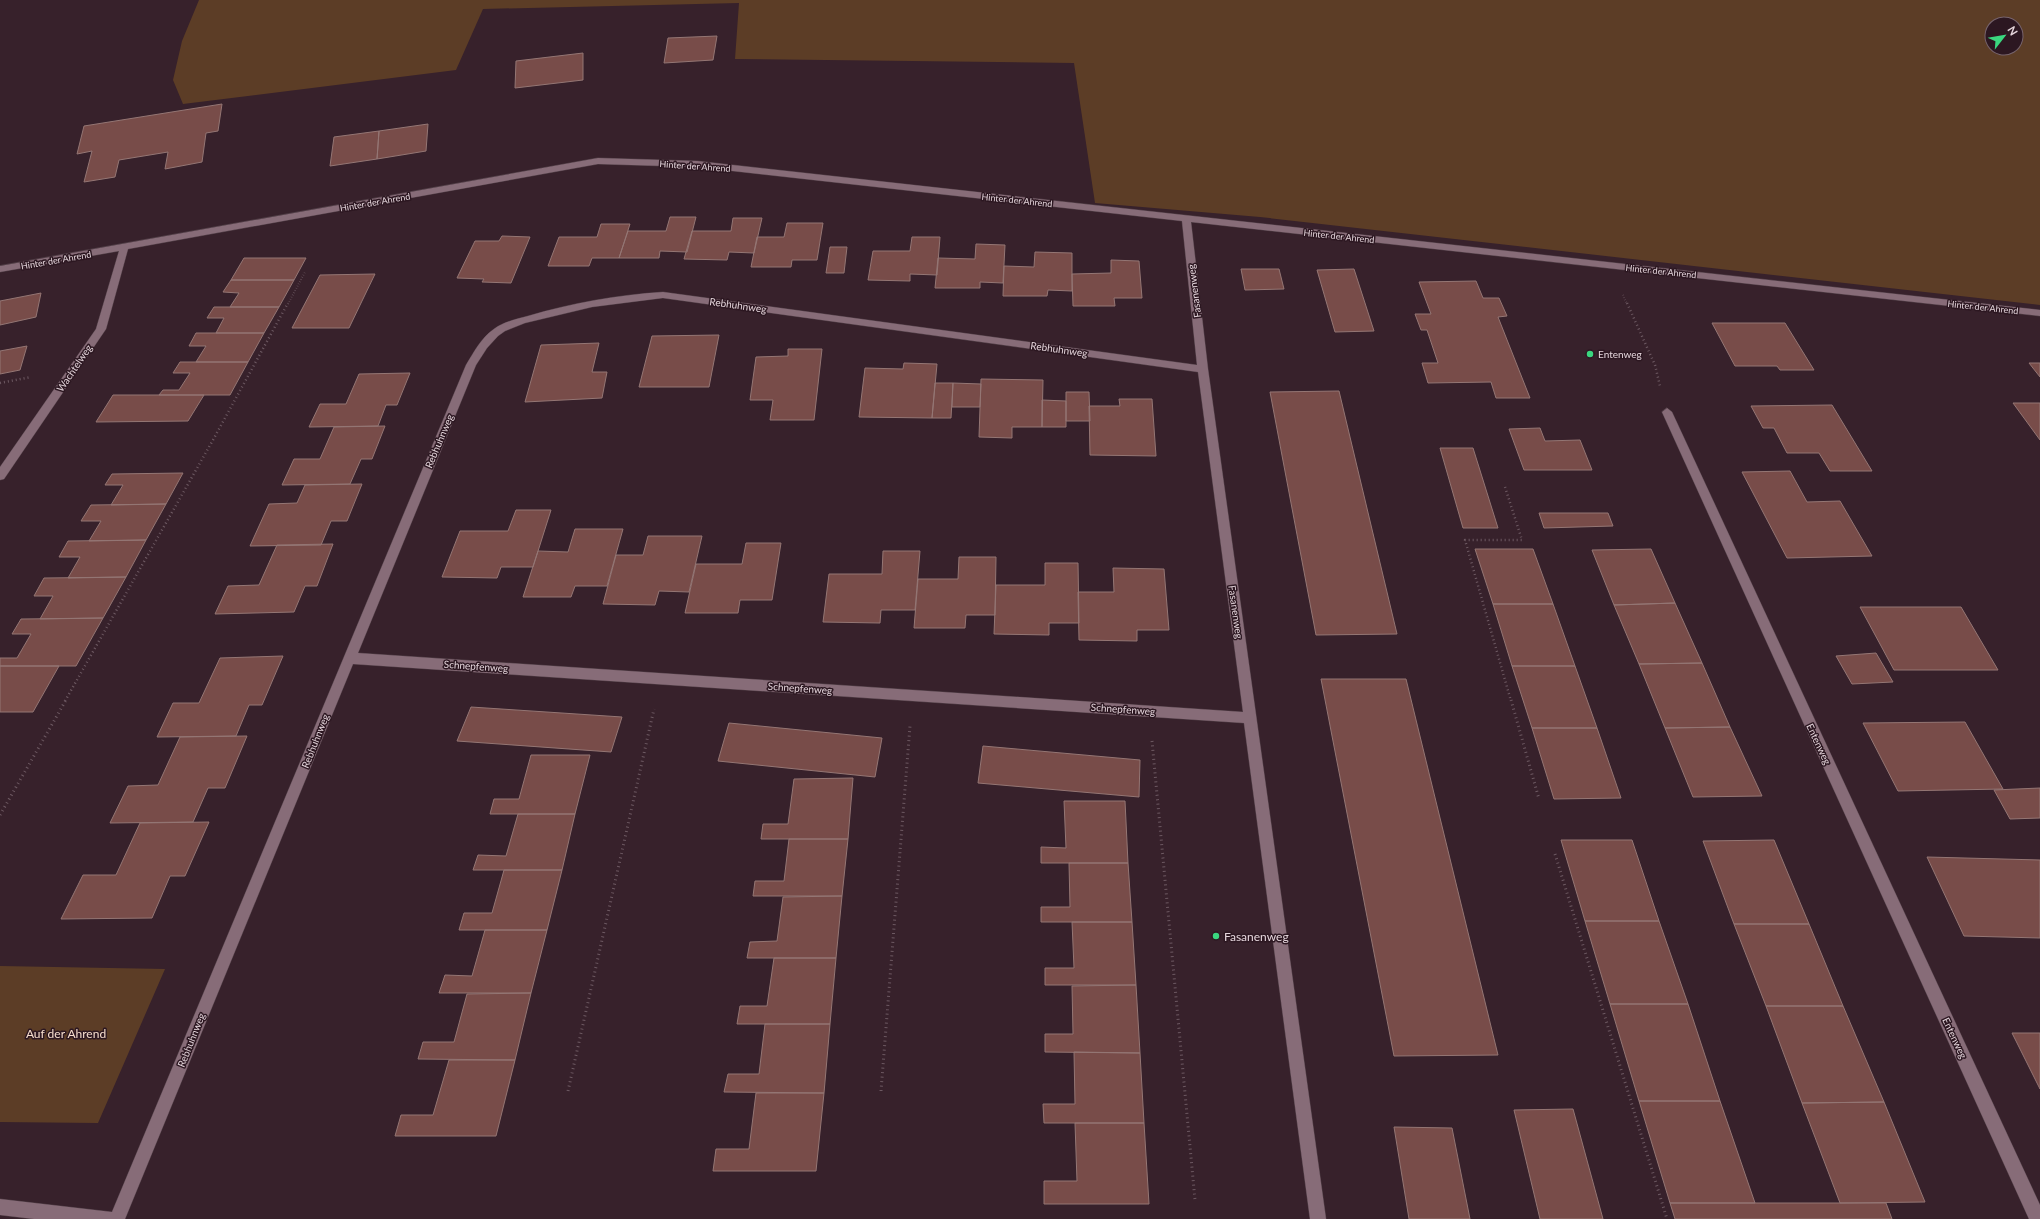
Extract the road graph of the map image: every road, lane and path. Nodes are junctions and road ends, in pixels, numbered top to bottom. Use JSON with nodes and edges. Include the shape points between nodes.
{"nodes":[{"id":1,"x":1186,"y":219,"type":"junction"},
{"id":2,"x":124,"y":248,"type":"junction"},
{"id":3,"x":1609,"y":266,"type":"junction"},
{"id":4,"x":0,"y":270,"type":"edge"},
{"id":5,"x":305,"y":272,"type":"dead end"},
{"id":6,"x":2040,"y":313,"type":"edge"},
{"id":7,"x":1203,"y":369,"type":"junction"},
{"id":8,"x":1667,"y":412,"type":"joint"},
{"id":9,"x":0,"y":476,"type":"edge"},
{"id":10,"x":1505,"y":486,"type":"dead end"},
{"id":11,"x":349,"y":658,"type":"junction"},
{"id":12,"x":661,"y":678,"type":"junction"},
{"id":13,"x":913,"y":696,"type":"junction"},
{"id":14,"x":1149,"y":711,"type":"junction"},
{"id":15,"x":1250,"y":718,"type":"junction"},
{"id":16,"x":1539,"y":799,"type":"dead end"},
{"id":17,"x":0,"y":815,"type":"edge"},
{"id":18,"x":1555,"y":854,"type":"dead end"},
{"id":19,"x":568,"y":1091,"type":"dead end"},
{"id":20,"x":881,"y":1091,"type":"dead end"},
{"id":21,"x":1195,"y":1200,"type":"dead end"},
{"id":22,"x":0,"y":1207,"type":"edge"},
{"id":23,"x":108,"y":1219,"type":"edge"},
{"id":24,"x":117,"y":1219,"type":"edge"},
{"id":25,"x":1318,"y":1219,"type":"edge"},
{"id":26,"x":1667,"y":1219,"type":"edge"},
{"id":27,"x":2038,"y":1219,"type":"edge"}],
"edges":[{"from":1,"to":2,"type":"street","name":"Hinter der Ahrend","via":[[697,164],[598,161]]},
{"from":1,"to":3,"type":"street","name":"Hinter der Ahrend"},
{"from":1,"to":7,"type":"street","name":"Fasanenweg"},
{"from":2,"to":4,"type":"street","name":"Hinter der Ahrend"},
{"from":2,"to":9,"type":"street","name":"Wachtelweg","via":[[101,330]]},
{"from":3,"to":6,"type":"street","name":"Hinter der Ahrend"},
{"from":3,"to":8,"type":"path","via":[[1655,365]]},
{"from":5,"to":17,"type":"path","via":[[213,440]]},
{"from":7,"to":11,"type":"street","name":"Rebhuhnweg","via":[[663,295],[632,297],[537,316],[501,329],[488,338],[471,365]]},
{"from":7,"to":15,"type":"street","name":"Fasanenweg"},
{"from":8,"to":27,"type":"street","name":"Entenweg"},
{"from":10,"to":16,"type":"path","via":[[1522,540],[1465,540]]},
{"from":11,"to":12,"type":"street","name":"Schnepfenweg"},
{"from":11,"to":24,"type":"street","name":"Rebhuhnweg"},
{"from":12,"to":13,"type":"street","name":"Schnepfenweg"},
{"from":12,"to":19,"type":"path"},
{"from":13,"to":14,"type":"street","name":"Schnepfenweg"},
{"from":13,"to":20,"type":"path"},
{"from":14,"to":15,"type":"street","name":"Schnepfenweg"},
{"from":14,"to":21,"type":"path"},
{"from":15,"to":25,"type":"street","name":"Fasanenweg"},
{"from":18,"to":26,"type":"path"},
{"from":22,"to":23,"type":"street"}]}
